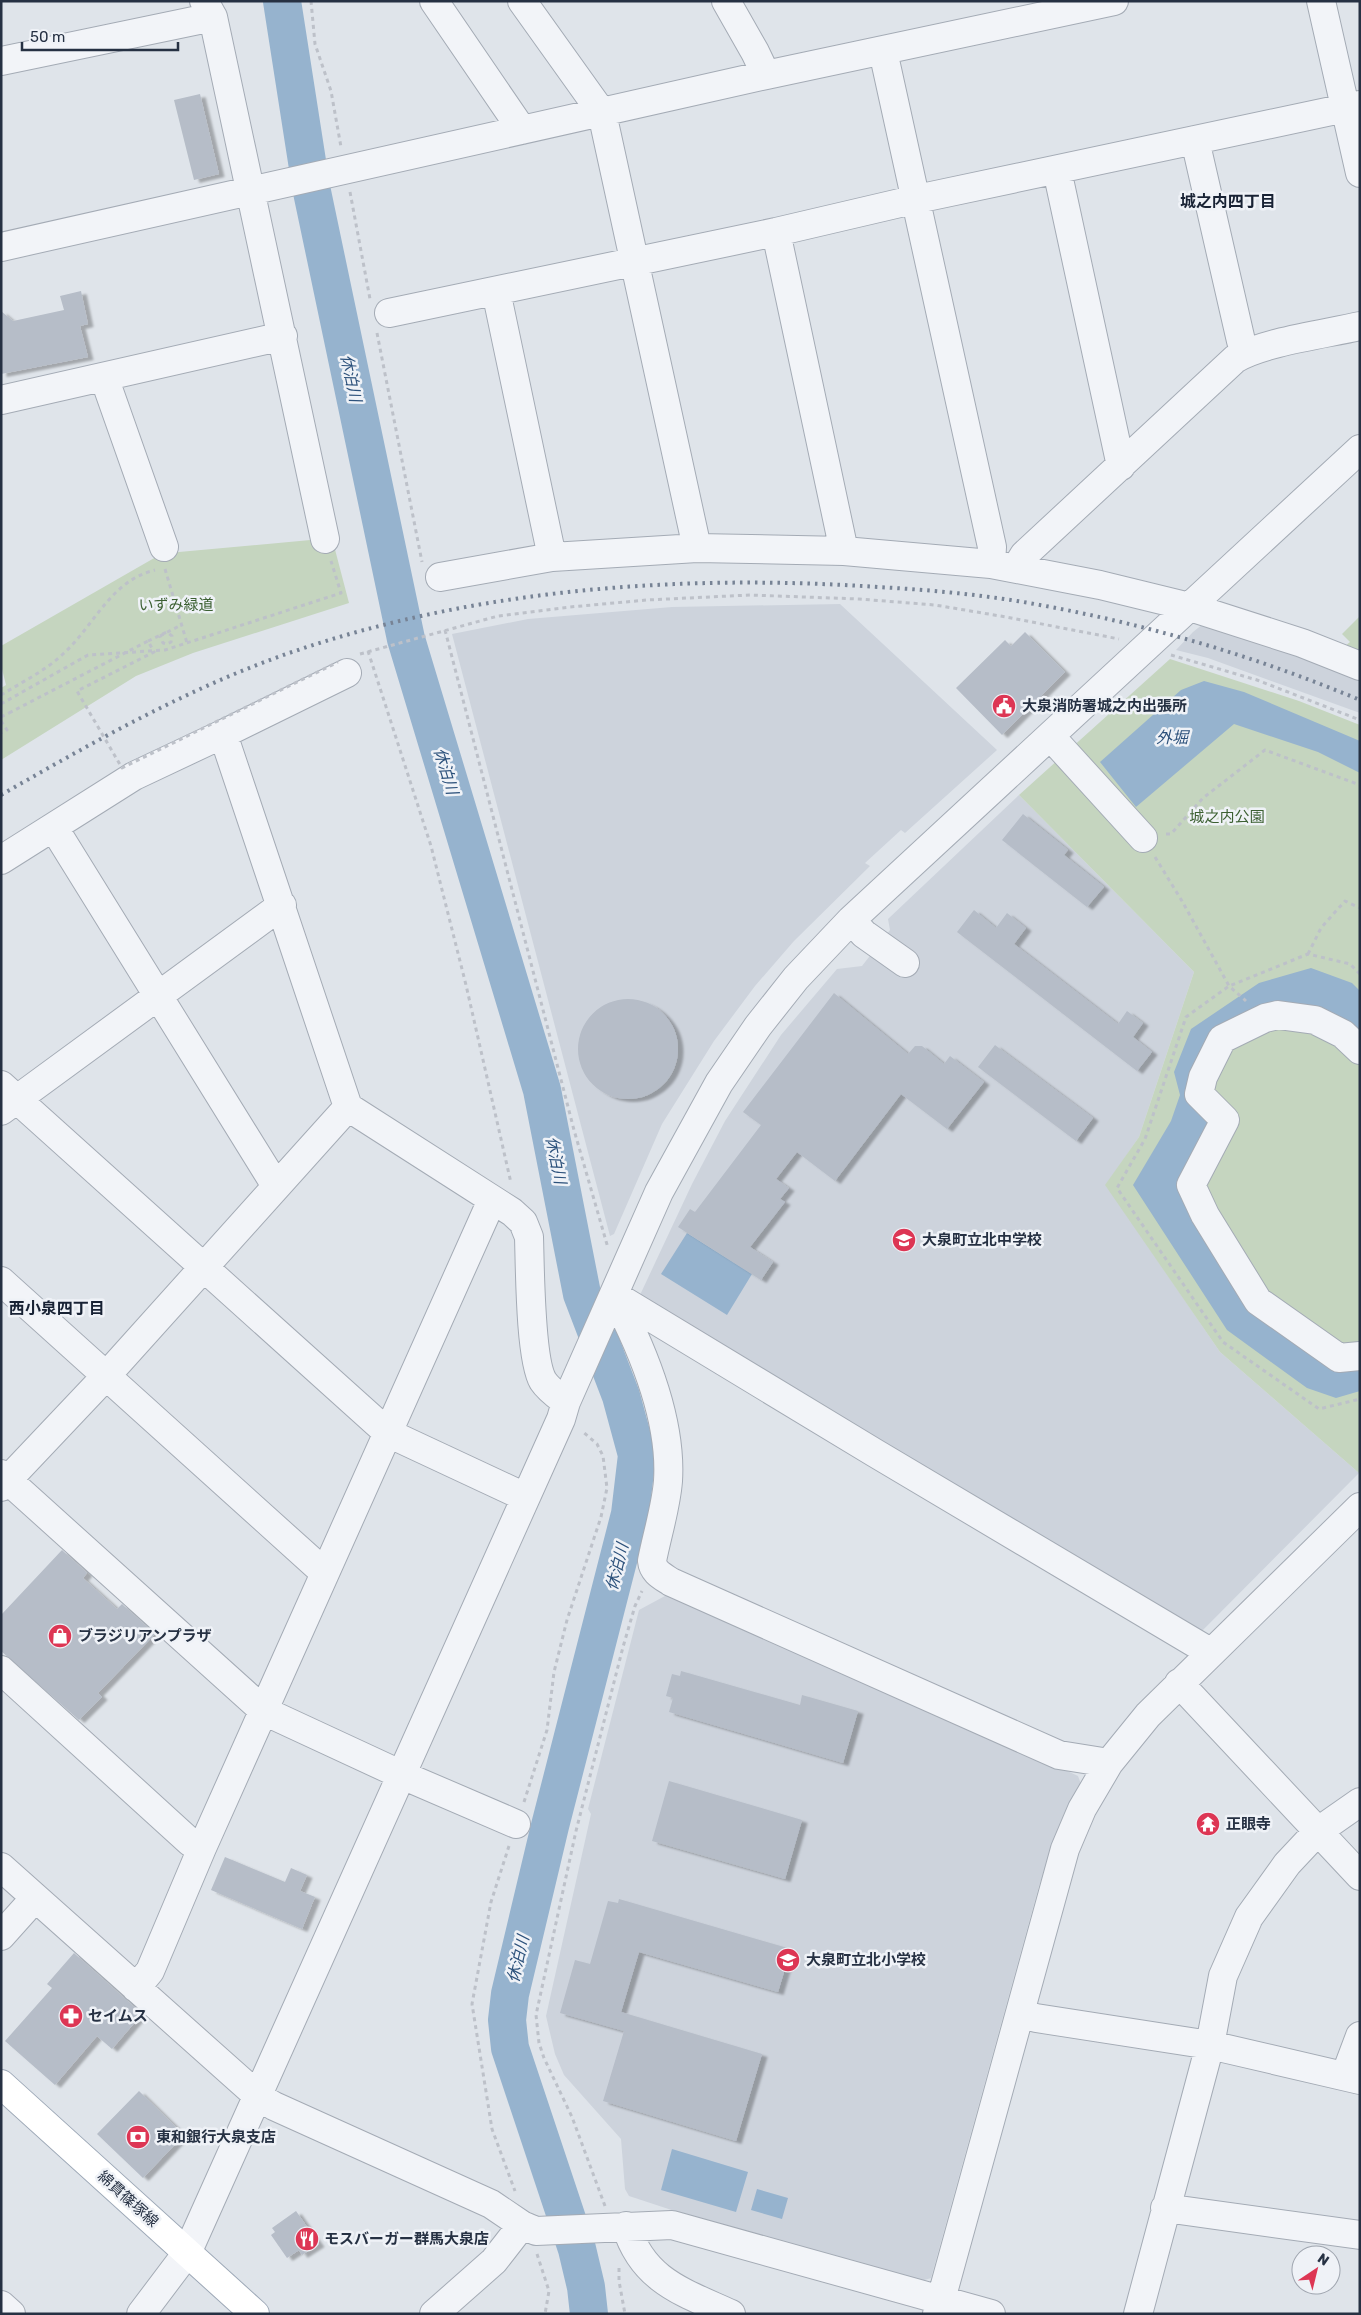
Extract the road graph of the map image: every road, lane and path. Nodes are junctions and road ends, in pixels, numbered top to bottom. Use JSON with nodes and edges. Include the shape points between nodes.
{"nodes":[{"id":1,"x":311,"y":1,"type":"edge"},
{"id":2,"x":434,"y":1,"type":"edge"},
{"id":3,"x":522,"y":1,"type":"edge"},
{"id":4,"x":1114,"y":1,"type":"edge"},
{"id":5,"x":1321,"y":1,"type":"edge"},
{"id":6,"x":732,"y":4,"type":"edge"},
{"id":7,"x":208,"y":9,"type":"edge"},
{"id":8,"x":883,"y":51,"type":"junction"},
{"id":9,"x":1,"y":61,"type":"edge"},
{"id":10,"x":766,"y":75,"type":"junction"},
{"id":11,"x":1353,"y":106,"type":"edge"},
{"id":12,"x":602,"y":113,"type":"junction"},
{"id":13,"x":522,"y":130,"type":"junction"},
{"id":14,"x":1195,"y":140,"type":"junction"},
{"id":15,"x":341,"y":170,"type":"junction"},
{"id":16,"x":1057,"y":170,"type":"junction"},
{"id":17,"x":1360,"y":172,"type":"edge"},
{"id":18,"x":251,"y":190,"type":"junction"},
{"id":19,"x":917,"y":199,"type":"junction"},
{"id":20,"x":776,"y":232,"type":"junction"},
{"id":21,"x":1,"y":247,"type":"edge"},
{"id":22,"x":634,"y":262,"type":"junction"},
{"id":23,"x":496,"y":291,"type":"junction"},
{"id":24,"x":381,"y":314,"type":"junction"},
{"id":25,"x":1360,"y":326,"type":"edge"},
{"id":26,"x":282,"y":336,"type":"junction"},
{"id":27,"x":1246,"y":352,"type":"junction"},
{"id":28,"x":104,"y":377,"type":"junction"},
{"id":29,"x":1,"y":400,"type":"edge"},
{"id":30,"x":1360,"y":449,"type":"edge"},
{"id":31,"x":1121,"y":466,"type":"junction"},
{"id":32,"x":325,"y":539,"type":"joint"},
{"id":33,"x":697,"y":548,"type":"junction"},
{"id":34,"x":844,"y":552,"type":"junction"},
{"id":35,"x":164,"y":557,"type":"junction"},
{"id":36,"x":552,"y":557,"type":"junction"},
{"id":37,"x":1003,"y":566,"type":"junction"},
{"id":38,"x":432,"y":574,"type":"joint"},
{"id":39,"x":1190,"y":607,"type":"junction"},
{"id":40,"x":181,"y":625,"type":"junction"},
{"id":41,"x":445,"y":630,"type":"junction"},
{"id":42,"x":148,"y":641,"type":"junction"},
{"id":43,"x":187,"y":643,"type":"junction"},
{"id":44,"x":1126,"y":643,"type":"dead end"},
{"id":45,"x":374,"y":650,"type":"dead end"},
{"id":46,"x":368,"y":651,"type":"dead end"},
{"id":47,"x":1164,"y":653,"type":"dead end"},
{"id":48,"x":1360,"y":666,"type":"edge"},
{"id":49,"x":343,"y":668,"type":"joint"},
{"id":50,"x":1,"y":695,"type":"edge"},
{"id":51,"x":1,"y":704,"type":"edge"},
{"id":52,"x":1,"y":717,"type":"edge"},
{"id":53,"x":1360,"y":720,"type":"edge"},
{"id":54,"x":1,"y":721,"type":"edge"},
{"id":55,"x":1,"y":733,"type":"edge"},
{"id":56,"x":223,"y":734,"type":"junction"},
{"id":57,"x":1051,"y":737,"type":"junction"},
{"id":58,"x":1360,"y":785,"type":"edge"},
{"id":59,"x":54,"y":828,"type":"junction"},
{"id":60,"x":1143,"y":838,"type":"junction"},
{"id":61,"x":1,"y":860,"type":"edge"},
{"id":62,"x":282,"y":905,"type":"junction"},
{"id":63,"x":1360,"y":908,"type":"edge"},
{"id":64,"x":852,"y":920,"type":"junction"},
{"id":65,"x":1308,"y":954,"type":"dead end"},
{"id":66,"x":905,"y":963,"type":"dead end"},
{"id":67,"x":1229,"y":986,"type":"dead end"},
{"id":68,"x":158,"y":996,"type":"junction"},
{"id":69,"x":1360,"y":1050,"type":"edge"},
{"id":70,"x":7,"y":1098,"type":"edge"},
{"id":71,"x":348,"y":1107,"type":"junction"},
{"id":72,"x":276,"y":1186,"type":"junction"},
{"id":73,"x":500,"y":1204,"type":"junction"},
{"id":74,"x":611,"y":1254,"type":"dead end"},
{"id":75,"x":204,"y":1267,"type":"junction"},
{"id":76,"x":1,"y":1281,"type":"edge"},
{"id":77,"x":610,"y":1305,"type":"junction"},
{"id":78,"x":1360,"y":1356,"type":"edge"},
{"id":79,"x":106,"y":1376,"type":"junction"},
{"id":80,"x":566,"y":1402,"type":"junction"},
{"id":81,"x":388,"y":1433,"type":"junction"},
{"id":82,"x":3,"y":1480,"type":"edge"},
{"id":83,"x":525,"y":1497,"type":"junction"},
{"id":84,"x":1360,"y":1506,"type":"edge"},
{"id":85,"x":326,"y":1570,"type":"junction"},
{"id":86,"x":645,"y":1584,"type":"dead end"},
{"id":87,"x":1210,"y":1652,"type":"junction"},
{"id":88,"x":1,"y":1670,"type":"edge"},
{"id":89,"x":1179,"y":1683,"type":"junction"},
{"id":90,"x":264,"y":1711,"type":"junction"},
{"id":91,"x":1109,"y":1764,"type":"junction"},
{"id":92,"x":402,"y":1775,"type":"junction"},
{"id":93,"x":1360,"y":1802,"type":"edge"},
{"id":94,"x":516,"y":1824,"type":"dead end"},
{"id":95,"x":1317,"y":1832,"type":"junction"},
{"id":96,"x":202,"y":1848,"type":"junction"},
{"id":97,"x":1,"y":1867,"type":"edge"},
{"id":98,"x":1360,"y":1876,"type":"edge"},
{"id":99,"x":35,"y":1898,"type":"junction"},
{"id":100,"x":1,"y":1936,"type":"edge"},
{"id":101,"x":136,"y":1988,"type":"junction"},
{"id":102,"x":1020,"y":2013,"type":"junction"},
{"id":103,"x":1360,"y":2036,"type":"edge"},
{"id":104,"x":1210,"y":2045,"type":"junction"},
{"id":105,"x":1352,"y":2078,"type":"edge"},
{"id":106,"x":1,"y":2084,"type":"edge"},
{"id":107,"x":259,"y":2097,"type":"junction"},
{"id":108,"x":1165,"y":2208,"type":"junction"},
{"id":109,"x":609,"y":2222,"type":"junction"},
{"id":110,"x":529,"y":2228,"type":"junction"},
{"id":111,"x":1360,"y":2235,"type":"edge"},
{"id":112,"x":187,"y":2254,"type":"junction"},
{"id":113,"x":619,"y":2264,"type":"dead end"},
{"id":114,"x":1,"y":2304,"type":"edge"},
{"id":115,"x":939,"y":2307,"type":"edge"},
{"id":116,"x":12,"y":2314,"type":"edge"},
{"id":117,"x":141,"y":2314,"type":"edge"},
{"id":118,"x":255,"y":2314,"type":"edge"},
{"id":119,"x":434,"y":2314,"type":"edge"},
{"id":120,"x":545,"y":2314,"type":"edge"},
{"id":121,"x":625,"y":2314,"type":"edge"},
{"id":122,"x":731,"y":2314,"type":"edge"},
{"id":123,"x":991,"y":2314,"type":"edge"},
{"id":124,"x":1138,"y":2314,"type":"edge"}],
"edges":[{"from":1,"to":15,"type":"path","via":[[315,44],[331,91]]},
{"from":2,"to":13,"type":"street"},
{"from":3,"to":12,"type":"street"},
{"from":4,"to":8,"type":"street"},
{"from":5,"to":11,"type":"street"},
{"from":6,"to":10,"type":"street"},
{"from":7,"to":9,"type":"street"},
{"from":7,"to":18,"type":"street"},
{"from":8,"to":10,"type":"street"},
{"from":8,"to":19,"type":"street"},
{"from":10,"to":12,"type":"street"},
{"from":11,"to":14,"type":"street"},
{"from":11,"to":17,"type":"street"},
{"from":12,"to":13,"type":"street"},
{"from":12,"to":22,"type":"street"},
{"from":13,"to":15,"type":"street"},
{"from":14,"to":16,"type":"street"},
{"from":14,"to":27,"type":"street"},
{"from":15,"to":18,"type":"street"},
{"from":15,"to":24,"type":"path"},
{"from":16,"to":19,"type":"street"},
{"from":16,"to":31,"type":"street"},
{"from":18,"to":21,"type":"street"},
{"from":18,"to":26,"type":"street"},
{"from":19,"to":20,"type":"street"},
{"from":19,"to":37,"type":"street","via":[[992,547]]},
{"from":20,"to":22,"type":"street"},
{"from":20,"to":34,"type":"street"},
{"from":22,"to":23,"type":"street"},
{"from":22,"to":33,"type":"street"},
{"from":23,"to":24,"type":"street"},
{"from":23,"to":36,"type":"street"},
{"from":24,"to":38,"type":"path"},
{"from":25,"to":27,"type":"street"},
{"from":26,"to":28,"type":"street"},
{"from":26,"to":32,"type":"street"},
{"from":27,"to":31,"type":"street"},
{"from":28,"to":29,"type":"street"},
{"from":28,"to":35,"type":"street"},
{"from":30,"to":39,"type":"street"},
{"from":31,"to":37,"type":"street","via":[[1024,555]]},
{"from":32,"to":43,"type":"path","via":[[340,593]]},
{"from":33,"to":34,"type":"street"},
{"from":33,"to":36,"type":"street"},
{"from":34,"to":37,"type":"street"},
{"from":35,"to":40,"type":"path"},
{"from":35,"to":50,"type":"path","via":[[147,572],[122,585],[61,656]]},
{"from":36,"to":38,"type":"street"},
{"from":37,"to":39,"type":"street"},
{"from":39,"to":48,"type":"street","via":[[1302,643]]},
{"from":39,"to":57,"type":"street"},
{"from":40,"to":42,"type":"path","bridge":true,"via":[[160,636],[167,644],[172,636],[166,632]]},
{"from":40,"to":43,"type":"path"},
{"from":41,"to":44,"type":"path","via":[[498,616],[570,606],[750,595],[935,606],[1080,630]]},
{"from":41,"to":45,"type":"path"},
{"from":41,"to":74,"type":"path","via":[[574,1130]]},
{"from":42,"to":49,"type":"path","bridge":true,"via":[[154,652],[77,690],[122,768]]},
{"from":42,"to":52,"type":"path","bridge":true},
{"from":43,"to":51,"type":"path","via":[[165,650],[88,656]]},
{"from":46,"to":73,"type":"path","via":[[431,846],[466,985],[511,1181]]},
{"from":47,"to":53,"type":"path","via":[[1256,680]]},
{"from":49,"to":56,"type":"street"},
{"from":54,"to":55,"type":"path","via":[[7,730]]},
{"from":56,"to":59,"type":"street","via":[[134,776]]},
{"from":56,"to":62,"type":"street"},
{"from":57,"to":60,"type":"street"},
{"from":57,"to":64,"type":"street"},
{"from":58,"to":60,"type":"path","via":[[1265,750],[1203,798],[1171,834]]},
{"from":59,"to":61,"type":"street"},
{"from":59,"to":68,"type":"street"},
{"from":60,"to":67,"type":"path"},
{"from":62,"to":68,"type":"street"},
{"from":62,"to":71,"type":"street"},
{"from":63,"to":65,"type":"path","via":[[1345,901],[1322,928]]},
{"from":64,"to":66,"type":"street","via":[[864,934]]},
{"from":64,"to":77,"type":"street","via":[[796,978],[719,1083],[659,1192]]},
{"from":68,"to":70,"type":"street"},
{"from":68,"to":72,"type":"street"},
{"from":69,"to":78,"type":"street","via":[[1343,1034],[1315,1020],[1278,1015],[1222,1039],[1203,1077],[1199,1094],[1225,1120],[1191,1185],[1205,1215],[1258,1301],[1339,1358]]},
{"from":70,"to":75,"type":"street"},
{"from":71,"to":72,"type":"street"},
{"from":71,"to":73,"type":"street"},
{"from":72,"to":75,"type":"street"},
{"from":73,"to":80,"type":"street","via":[[523,1222],[528,1237],[535,1348],[540,1374],[551,1391]]},
{"from":73,"to":81,"type":"street"},
{"from":75,"to":79,"type":"street"},
{"from":75,"to":81,"type":"street"},
{"from":76,"to":79,"type":"street"},
{"from":77,"to":80,"type":"street"},
{"from":77,"to":87,"type":"street","via":[[875,1453]]},
{"from":77,"to":91,"type":"street","via":[[635,1338],[658,1401],[668,1445],[668,1483],[652,1561],[656,1572],[671,1582],[1059,1755]]},
{"from":79,"to":82,"type":"street"},
{"from":79,"to":85,"type":"street","via":[[316,1565]]},
{"from":80,"to":83,"type":"street"},
{"from":81,"to":83,"type":"street"},
{"from":81,"to":85,"type":"street"},
{"from":82,"to":90,"type":"street"},
{"from":83,"to":92,"type":"street"},
{"from":84,"to":87,"type":"street"},
{"from":85,"to":90,"type":"street"},
{"from":86,"to":109,"type":"path","via":[[625,1639],[576,1831],[536,2015],[544,2058],[572,2117]]},
{"from":87,"to":89,"type":"street"},
{"from":88,"to":96,"type":"street","via":[[190,1842]]},
{"from":89,"to":91,"type":"street","via":[[1148,1715]]},
{"from":89,"to":95,"type":"street"},
{"from":90,"to":92,"type":"street"},
{"from":90,"to":96,"type":"street"},
{"from":91,"to":102,"type":"street","via":[[1082,1809],[1065,1849]]},
{"from":92,"to":94,"type":"street"},
{"from":92,"to":107,"type":"street"},
{"from":93,"to":95,"type":"street"},
{"from":95,"to":98,"type":"street"},
{"from":95,"to":104,"type":"street","via":[[1287,1864],[1248,1917],[1223,1976]]},
{"from":96,"to":101,"type":"street","via":[[150,1970]]},
{"from":97,"to":99,"type":"street"},
{"from":99,"to":100,"type":"street"},
{"from":99,"to":101,"type":"street"},
{"from":101,"to":107,"type":"street"},
{"from":102,"to":104,"type":"street"},
{"from":102,"to":115,"type":"street"},
{"from":103,"to":105,"type":"street"},
{"from":104,"to":105,"type":"street"},
{"from":104,"to":108,"type":"street"},
{"from":106,"to":112,"type":"main road","name":"綿貫篠塚線"},
{"from":107,"to":110,"type":"street","via":[[491,2204]]},
{"from":107,"to":112,"type":"street"},
{"from":108,"to":111,"type":"street"},
{"from":108,"to":124,"type":"street"},
{"from":109,"to":110,"type":"street"},
{"from":109,"to":115,"type":"street","via":[[672,2225]]},
{"from":109,"to":122,"type":"street","via":[[670,2287]]},
{"from":110,"to":119,"type":"street"},
{"from":110,"to":120,"type":"path","via":[[548,2291]]},
{"from":112,"to":117,"type":"street"},
{"from":112,"to":118,"type":"main road","name":"綿貫篠塚線"},
{"from":113,"to":121,"type":"path"},
{"from":114,"to":116,"type":"street"},
{"from":115,"to":123,"type":"street"}]}
